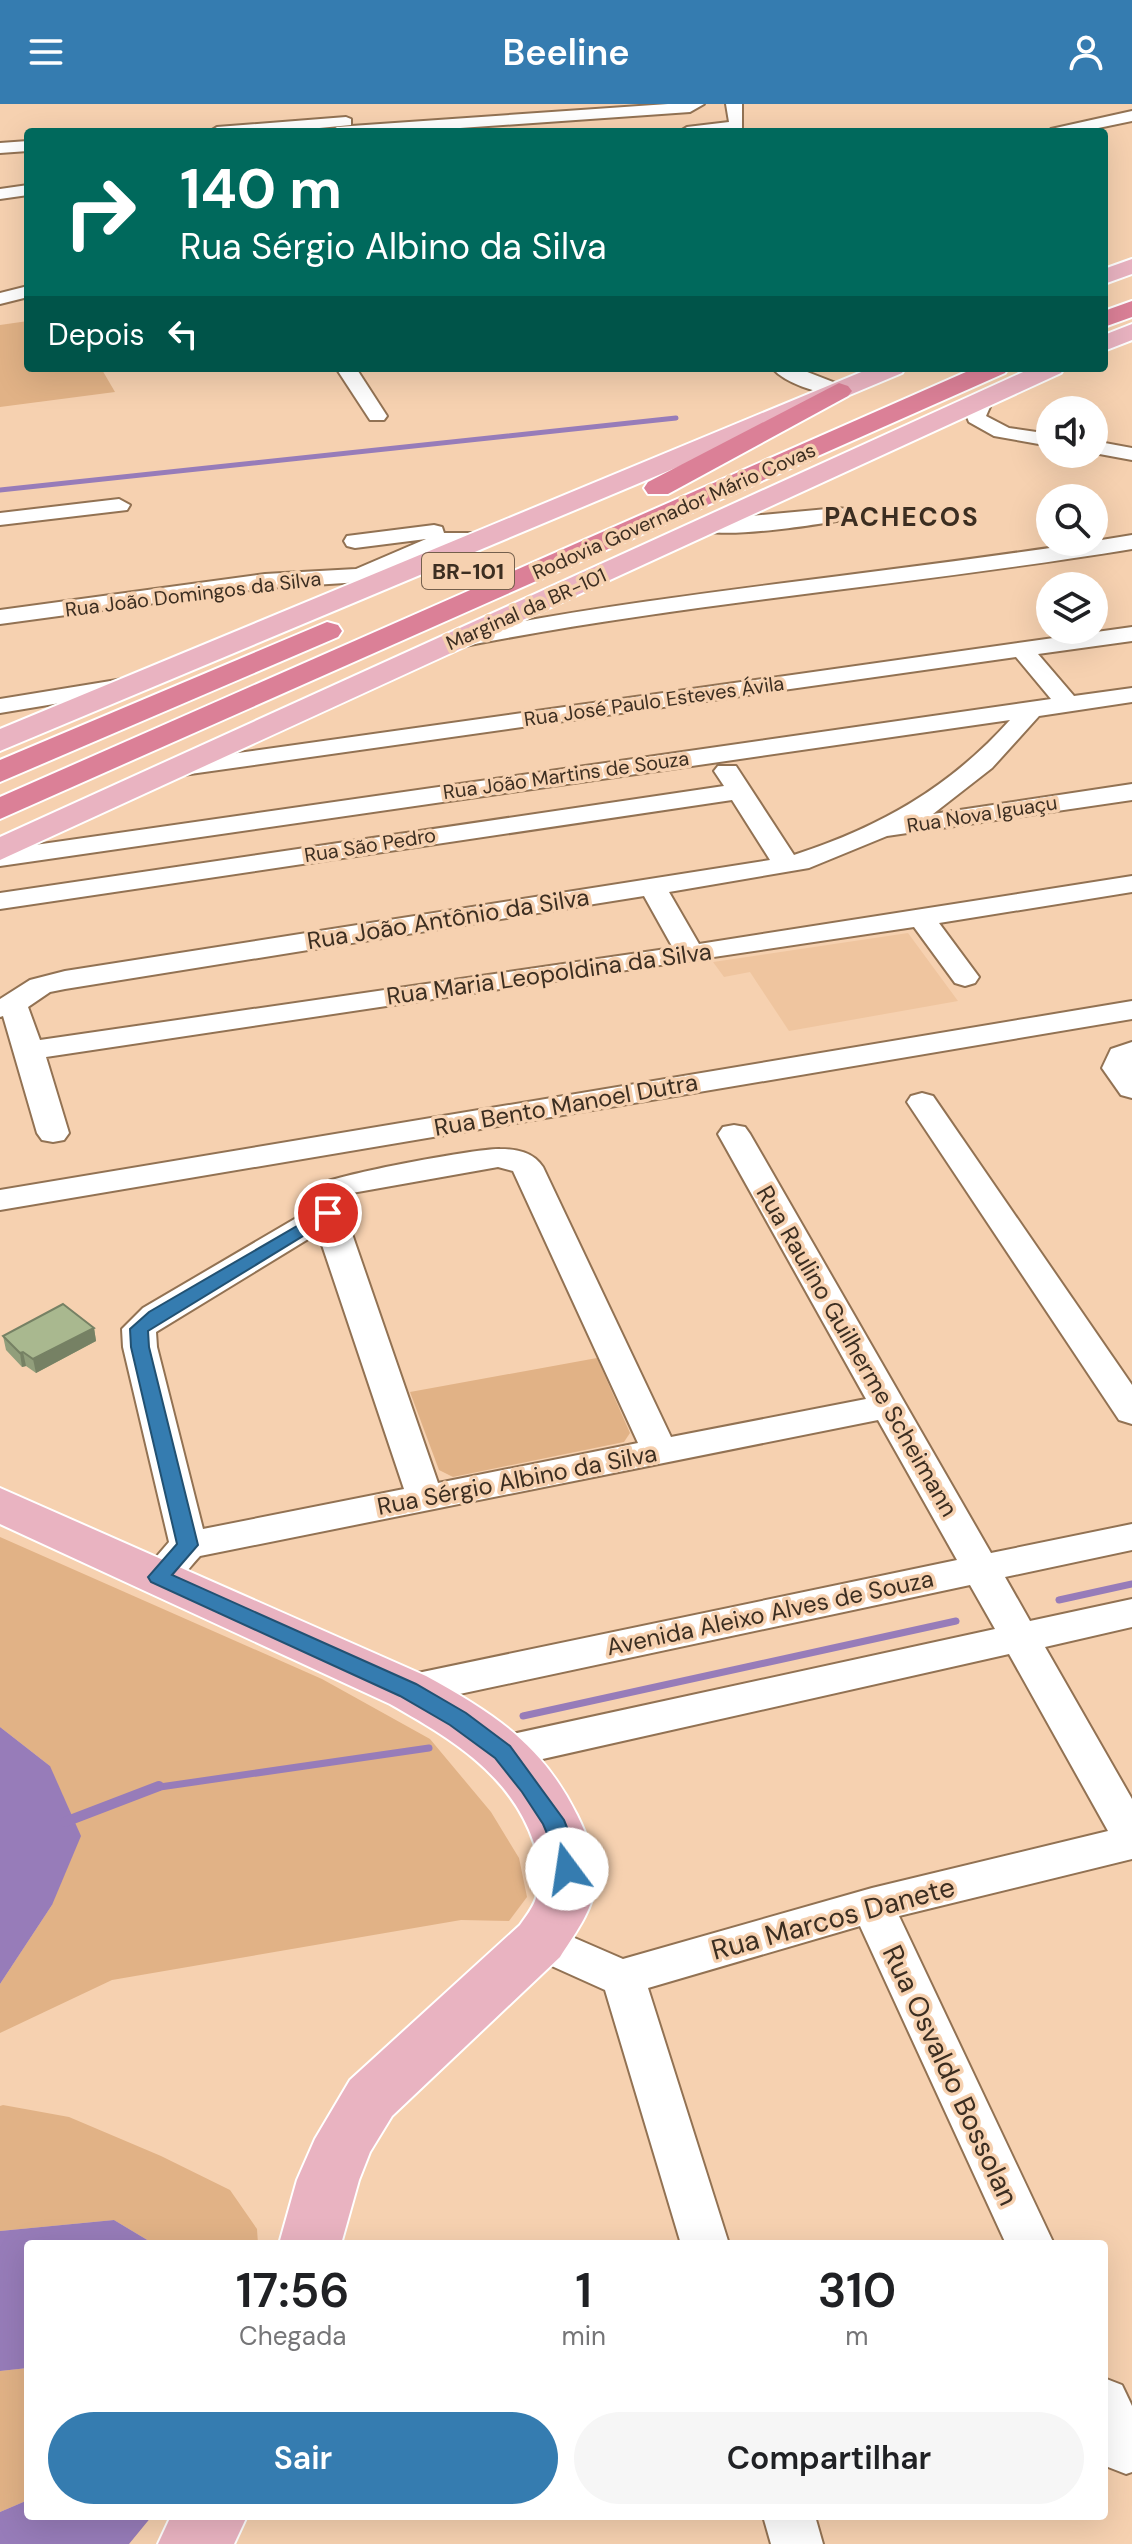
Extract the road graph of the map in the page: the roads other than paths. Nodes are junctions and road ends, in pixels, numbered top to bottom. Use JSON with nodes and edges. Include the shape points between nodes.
{"nodes":[{"id":1,"x":696,"y":104,"type":"edge"},
{"id":2,"x":734,"y":104,"type":"edge"},
{"id":3,"x":1132,"y":116,"type":"edge"},
{"id":4,"x":343,"y":125,"type":"edge"},
{"id":5,"x":289,"y":128,"type":"edge"},
{"id":6,"x":728,"y":128,"type":"edge"},
{"id":7,"x":1076,"y":128,"type":"edge"},
{"id":8,"x":24,"y":146,"type":"edge"},
{"id":9,"x":0,"y":148,"type":"edge"},
{"id":10,"x":24,"y":191,"type":"edge"},
{"id":11,"x":0,"y":194,"type":"edge"},
{"id":12,"x":1132,"y":266,"type":"edge"},
{"id":13,"x":1108,"y":275,"type":"edge"},
{"id":14,"x":1132,"y":283,"type":"edge"},
{"id":15,"x":24,"y":292,"type":"edge"},
{"id":16,"x":1108,"y":293,"type":"edge"},
{"id":17,"x":0,"y":299,"type":"edge"},
{"id":18,"x":1132,"y":308,"type":"edge"},
{"id":19,"x":1108,"y":318,"type":"edge"},
{"id":20,"x":1132,"y":331,"type":"edge"},
{"id":21,"x":1108,"y":342,"type":"edge"},
{"id":22,"x":349,"y":372,"type":"edge"},
{"id":23,"x":790,"y":372,"type":"edge"},
{"id":24,"x":884,"y":372,"type":"edge"},
{"id":25,"x":926,"y":372,"type":"edge"},
{"id":26,"x":987,"y":372,"type":"edge"},
{"id":27,"x":1043,"y":372,"type":"edge"},
{"id":28,"x":839,"y":391,"type":"junction"},
{"id":29,"x":983,"y":400,"type":"junction"},
{"id":30,"x":377,"y":416,"type":"dead end"},
{"id":31,"x":1036,"y":438,"type":"edge"},
{"id":32,"x":658,"y":488,"type":"junction"},
{"id":33,"x":119,"y":505,"type":"dead end"},
{"id":34,"x":838,"y":514,"type":"dead end"},
{"id":35,"x":0,"y":519,"type":"edge"},
{"id":36,"x":708,"y":527,"type":"junction"},
{"id":37,"x":681,"y":539,"type":"junction"},
{"id":38,"x":464,"y":540,"type":"junction"},
{"id":39,"x":355,"y":541,"type":"dead end"},
{"id":40,"x":1132,"y":542,"type":"edge"},
{"id":41,"x":0,"y":617,"type":"edge"},
{"id":42,"x":405,"y":630,"type":"junction"},
{"id":43,"x":1132,"y":634,"type":"edge"},
{"id":44,"x":455,"y":641,"type":"junction"},
{"id":45,"x":1021,"y":649,"type":"junction"},
{"id":46,"x":153,"y":679,"type":"junction"},
{"id":47,"x":1129,"y":699,"type":"edge"},
{"id":48,"x":1068,"y":704,"type":"junction"},
{"id":49,"x":0,"y":706,"type":"edge"},
{"id":50,"x":1032,"y":709,"type":"junction"},
{"id":51,"x":0,"y":741,"type":"edge"},
{"id":52,"x":716,"y":754,"type":"junction"},
{"id":53,"x":176,"y":768,"type":"junction"},
{"id":54,"x":0,"y":772,"type":"edge"},
{"id":55,"x":740,"y":791,"type":"junction"},
{"id":56,"x":1132,"y":792,"type":"edge"},
{"id":57,"x":0,"y":809,"type":"edge"},
{"id":58,"x":883,"y":829,"type":"junction"},
{"id":59,"x":0,"y":850,"type":"edge"},
{"id":60,"x":0,"y":858,"type":"edge"},
{"id":61,"x":787,"y":865,"type":"junction"},
{"id":62,"x":1132,"y":884,"type":"edge"},
{"id":63,"x":652,"y":887,"type":"junction"},
{"id":64,"x":0,"y":901,"type":"edge"},
{"id":65,"x":921,"y":917,"type":"junction"},
{"id":66,"x":691,"y":954,"type":"junction"},
{"id":67,"x":965,"y":977,"type":"dead end"},
{"id":68,"x":6,"y":1006,"type":"edge"},
{"id":69,"x":1132,"y":1010,"type":"edge"},
{"id":70,"x":29,"y":1051,"type":"junction"},
{"id":71,"x":1125,"y":1057,"type":"edge"},
{"id":72,"x":1132,"y":1089,"type":"edge"},
{"id":73,"x":922,"y":1102,"type":"dead end"},
{"id":74,"x":53,"y":1133,"type":"dead end"},
{"id":75,"x":734,"y":1134,"type":"dead end"},
{"id":76,"x":0,"y":1200,"type":"edge"},
{"id":77,"x":326,"y":1204,"type":"junction"},
{"id":78,"x":1116,"y":1362,"type":"edge"},
{"id":79,"x":888,"y":1406,"type":"junction"},
{"id":80,"x":1132,"y":1412,"type":"edge"},
{"id":81,"x":660,"y":1452,"type":"junction"},
{"id":82,"x":425,"y":1498,"type":"junction"},
{"id":83,"x":0,"y":1505,"type":"edge"},
{"id":84,"x":1132,"y":1537,"type":"edge"},
{"id":85,"x":173,"y":1561,"type":"junction"},
{"id":86,"x":980,"y":1569,"type":"junction"},
{"id":87,"x":1132,"y":1613,"type":"edge"},
{"id":88,"x":1019,"y":1638,"type":"junction"},
{"id":89,"x":408,"y":1690,"type":"junction"},
{"id":90,"x":503,"y":1752,"type":"junction"},
{"id":91,"x":1132,"y":1839,"type":"edge"},
{"id":92,"x":872,"y":1905,"type":"junction"},
{"id":93,"x":540,"y":1941,"type":"junction"},
{"id":94,"x":623,"y":1977,"type":"junction"},
{"id":95,"x":311,"y":2240,"type":"edge"},
{"id":96,"x":704,"y":2240,"type":"edge"},
{"id":97,"x":1028,"y":2240,"type":"edge"},
{"id":98,"x":1108,"y":2411,"type":"edge"},
{"id":99,"x":1126,"y":2449,"type":"dead end"},
{"id":100,"x":210,"y":2520,"type":"edge"},
{"id":101,"x":192,"y":2544,"type":"edge"}],
"edges":[{"from":1,"to":4,"type":"street"},
{"from":2,"to":6,"type":"street","via":[[737,125]]},
{"from":3,"to":7,"type":"street"},
{"from":4,"to":5,"type":"street"},
{"from":8,"to":9,"type":"street"},
{"from":10,"to":11,"type":"street"},
{"from":12,"to":13,"type":"main road"},
{"from":14,"to":16,"type":"highway"},
{"from":15,"to":17,"type":"street"},
{"from":18,"to":19,"type":"highway"},
{"from":20,"to":21,"type":"main road"},
{"from":22,"to":30,"type":"street"},
{"from":23,"to":28,"type":"street"},
{"from":24,"to":28,"type":"main road"},
{"from":25,"to":32,"type":"highway","name":"Rodovia Governador Mário Covas","number":"BR-101"},
{"from":26,"to":42,"type":"highway","name":"Rodovia Governador Mário Covas","number":"BR-101"},
{"from":27,"to":29,"type":"main road","name":"Marginal da BR-101"},
{"from":28,"to":32,"type":"highway"},
{"from":28,"to":38,"type":"main road"},
{"from":29,"to":31,"type":"street","via":[[975,412],[983,424]]},
{"from":29,"to":36,"type":"main road","name":"Marginal da BR-101"},
{"from":32,"to":54,"type":"highway","name":"Rodovia Governador Mário Covas","number":"BR-101"},
{"from":33,"to":35,"type":"street"},
{"from":34,"to":36,"type":"street"},
{"from":36,"to":37,"type":"main road","name":"Marginal da BR-101"},
{"from":37,"to":42,"type":"highway"},
{"from":37,"to":44,"type":"main road","name":"Marginal da BR-101"},
{"from":38,"to":39,"type":"street","via":[[435,532]]},
{"from":38,"to":41,"type":"street","name":"Rua João Domingos da Silva","via":[[361,575],[265,581]]},
{"from":38,"to":46,"type":"main road"},
{"from":40,"to":44,"type":"street","via":[[560,620]]},
{"from":42,"to":57,"type":"highway","name":"Rodovia Governador Mário Covas","number":"BR-101"},
{"from":43,"to":45,"type":"street","name":"Rua José Paulo Esteves Ávila"},
{"from":44,"to":53,"type":"main road","name":"Marginal da BR-101"},
{"from":45,"to":48,"type":"street"},
{"from":45,"to":53,"type":"street","name":"Rua José Paulo Esteves Ávila"},
{"from":46,"to":49,"type":"street"},
{"from":46,"to":51,"type":"main road"},
{"from":47,"to":48,"type":"street","name":"Rua João Martins de Souza"},
{"from":48,"to":50,"type":"street","name":"Rua João Martins de Souza"},
{"from":50,"to":52,"type":"street","name":"Rua João Martins de Souza"},
{"from":50,"to":58,"type":"street","name":"Rua Nova Iguaçu","via":[[998,750],[970,773],[920,812]]},
{"from":52,"to":55,"type":"street"},
{"from":52,"to":60,"type":"street","name":"Rua João Martins de Souza"},
{"from":53,"to":59,"type":"main road","name":"Marginal da BR-101"},
{"from":55,"to":61,"type":"street"},
{"from":55,"to":64,"type":"street","name":"Rua São Pedro"},
{"from":56,"to":58,"type":"street","name":"Rua Nova Iguaçu"},
{"from":58,"to":61,"type":"street","name":"Rua João Antônio da Silva"},
{"from":61,"to":63,"type":"street","name":"Rua João Antônio da Silva"},
{"from":62,"to":65,"type":"street","name":"Rua Maria Leopoldina da Silva"},
{"from":63,"to":66,"type":"street"},
{"from":63,"to":68,"type":"street","name":"Rua João Antônio da Silva","via":[[65,980],[40,986]]},
{"from":65,"to":66,"type":"street","name":"Rua Maria Leopoldina da Silva"},
{"from":65,"to":67,"type":"street"},
{"from":66,"to":70,"type":"street","name":"Rua Maria Leopoldina da Silva"},
{"from":68,"to":70,"type":"street"},
{"from":69,"to":76,"type":"street","name":"Rua Bento Manoel Dutra"},
{"from":70,"to":74,"type":"street"},
{"from":71,"to":72,"type":"street","via":[[1117,1068]]},
{"from":73,"to":78,"type":"street"},
{"from":75,"to":79,"type":"street","name":"Rua Raulino Guilherme Scheimann"},
{"from":77,"to":81,"type":"street","via":[[343,1185],[498,1158],[520,1161],[533,1175]]},
{"from":77,"to":82,"type":"street"},
{"from":77,"to":85,"type":"street","via":[[139,1329]]},
{"from":78,"to":80,"type":"street"},
{"from":79,"to":81,"type":"street","name":"Rua Sérgio Albino da Silva"},
{"from":79,"to":86,"type":"street","name":"Rua Raulino Guilherme Scheimann"},
{"from":81,"to":82,"type":"street","name":"Rua Sérgio Albino da Silva"},
{"from":82,"to":85,"type":"street","name":"Rua Sérgio Albino da Silva"},
{"from":83,"to":85,"type":"main road"},
{"from":84,"to":86,"type":"street","name":"Avenida Aleixo Alves de Souza"},
{"from":85,"to":89,"type":"main road"},
{"from":86,"to":88,"type":"street","name":"Rua Raulino Guilherme Scheimann"},
{"from":86,"to":89,"type":"street","name":"Avenida Aleixo Alves de Souza"},
{"from":87,"to":88,"type":"street"},
{"from":88,"to":90,"type":"street"},
{"from":88,"to":91,"type":"street","name":"Rua Raulino Guilherme Scheimann"},
{"from":89,"to":90,"type":"main road"},
{"from":90,"to":93,"type":"main road","via":[[553,1820],[566,1852],[568,1885],[560,1911]]},
{"from":91,"to":92,"type":"street","name":"Rua Marcos Danete"},
{"from":92,"to":94,"type":"street","name":"Rua Marcos Danete"},
{"from":92,"to":97,"type":"street","name":"Rua Osvaldo Bossolan"},
{"from":93,"to":94,"type":"street"},
{"from":93,"to":95,"type":"main road","via":[[371,2098],[333,2166]]},
{"from":94,"to":96,"type":"street"},
{"from":98,"to":99,"type":"street"},
{"from":100,"to":101,"type":"main road"}]}
